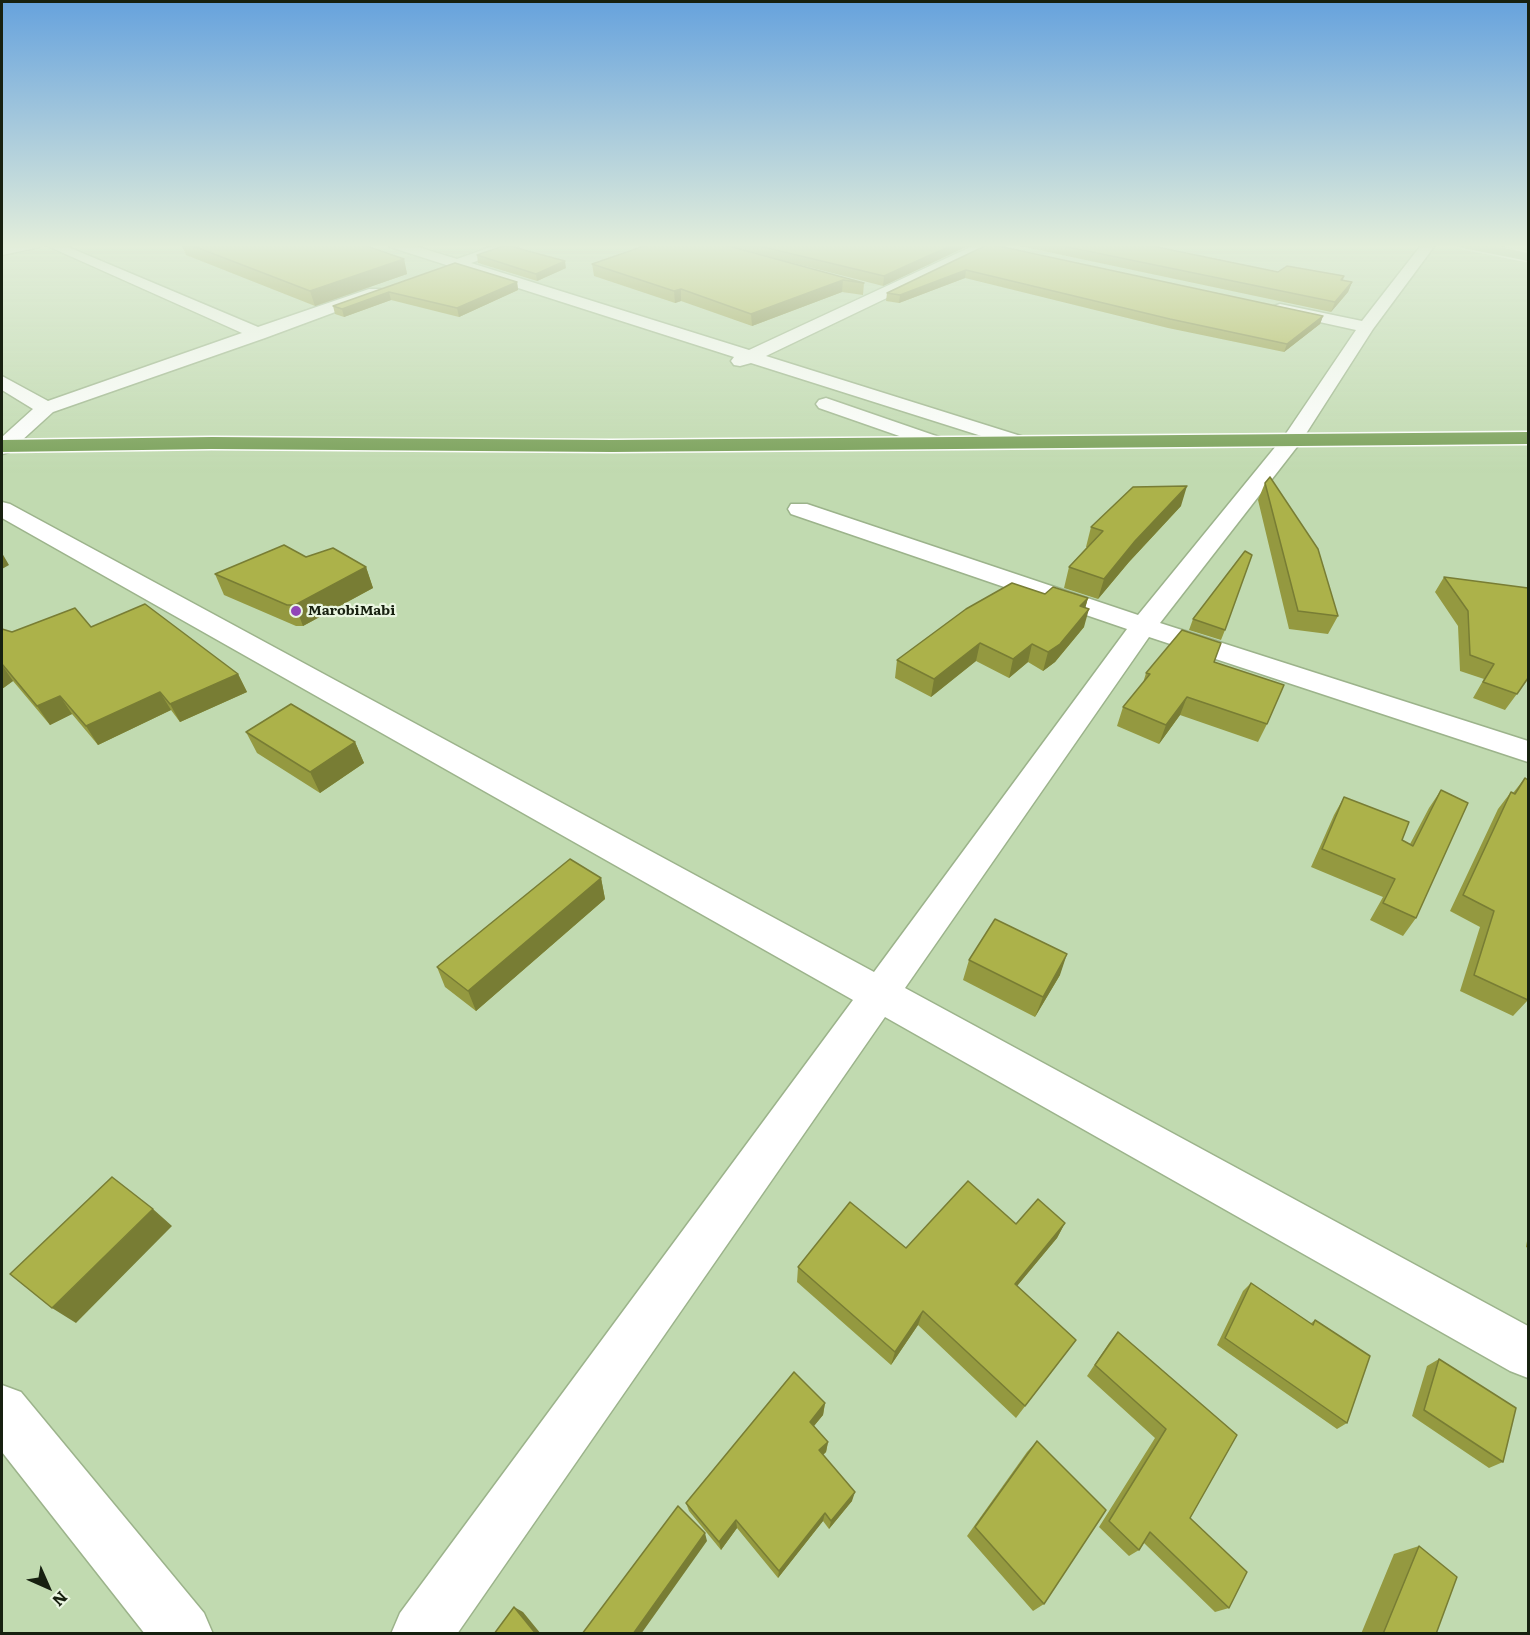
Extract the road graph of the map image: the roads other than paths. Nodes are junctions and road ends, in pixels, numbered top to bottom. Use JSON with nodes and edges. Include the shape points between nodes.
{"nodes":[{"id":1,"x":227,"y":320,"type":"edge"},
{"id":2,"x":297,"y":320,"type":"edge"},
{"id":3,"x":635,"y":320,"type":"edge"},
{"id":4,"x":827,"y":320,"type":"edge"},
{"id":5,"x":1334,"y":320,"type":"edge"},
{"id":6,"x":1371,"y":320,"type":"edge"},
{"id":7,"x":1366,"y":327,"type":"junction"},
{"id":8,"x":259,"y":334,"type":"junction"},
{"id":9,"x":748,"y":357,"type":"junction"},
{"id":10,"x":743,"y":377,"type":"dead end"},
{"id":11,"x":2,"y":382,"type":"edge"},
{"id":12,"x":808,"y":398,"type":"dead end"},
{"id":13,"x":46,"y":408,"type":"junction"},
{"id":14,"x":1528,"y":438,"type":"edge"},
{"id":15,"x":1293,"y":439,"type":"junction"},
{"id":16,"x":1017,"y":441,"type":"junction"},
{"id":17,"x":935,"y":442,"type":"junction"},
{"id":18,"x":2,"y":447,"type":"edge"},
{"id":19,"x":2,"y":509,"type":"edge"},
{"id":20,"x":799,"y":509,"type":"dead end"},
{"id":21,"x":1143,"y":626,"type":"junction"},
{"id":22,"x":1528,"y":752,"type":"edge"},
{"id":23,"x":878,"y":994,"type":"junction"},
{"id":24,"x":1528,"y":1353,"type":"edge"},
{"id":25,"x":2,"y":1411,"type":"edge"},
{"id":26,"x":183,"y":1634,"type":"edge"},
{"id":27,"x":422,"y":1634,"type":"edge"}],
"edges":[{"from":1,"to":8,"type":"street"},
{"from":2,"to":8,"type":"street"},
{"from":3,"to":9,"type":"street"},
{"from":4,"to":9,"type":"street"},
{"from":5,"to":7,"type":"street"},
{"from":6,"to":7,"type":"street"},
{"from":7,"to":15,"type":"street"},
{"from":8,"to":13,"type":"street"},
{"from":9,"to":10,"type":"street","via":[[722,369]]},
{"from":9,"to":16,"type":"street"},
{"from":11,"to":13,"type":"street"},
{"from":12,"to":17,"type":"street"},
{"from":13,"to":18,"type":"street"},
{"from":14,"to":15,"type":"highway"},
{"from":15,"to":16,"type":"highway"},
{"from":15,"to":21,"type":"street"},
{"from":16,"to":17,"type":"highway"},
{"from":17,"to":18,"type":"highway"},
{"from":19,"to":23,"type":"street"},
{"from":20,"to":21,"type":"street"},
{"from":21,"to":22,"type":"street"},
{"from":21,"to":23,"type":"street"},
{"from":23,"to":24,"type":"street"},
{"from":23,"to":27,"type":"street"},
{"from":25,"to":26,"type":"street"}]}
